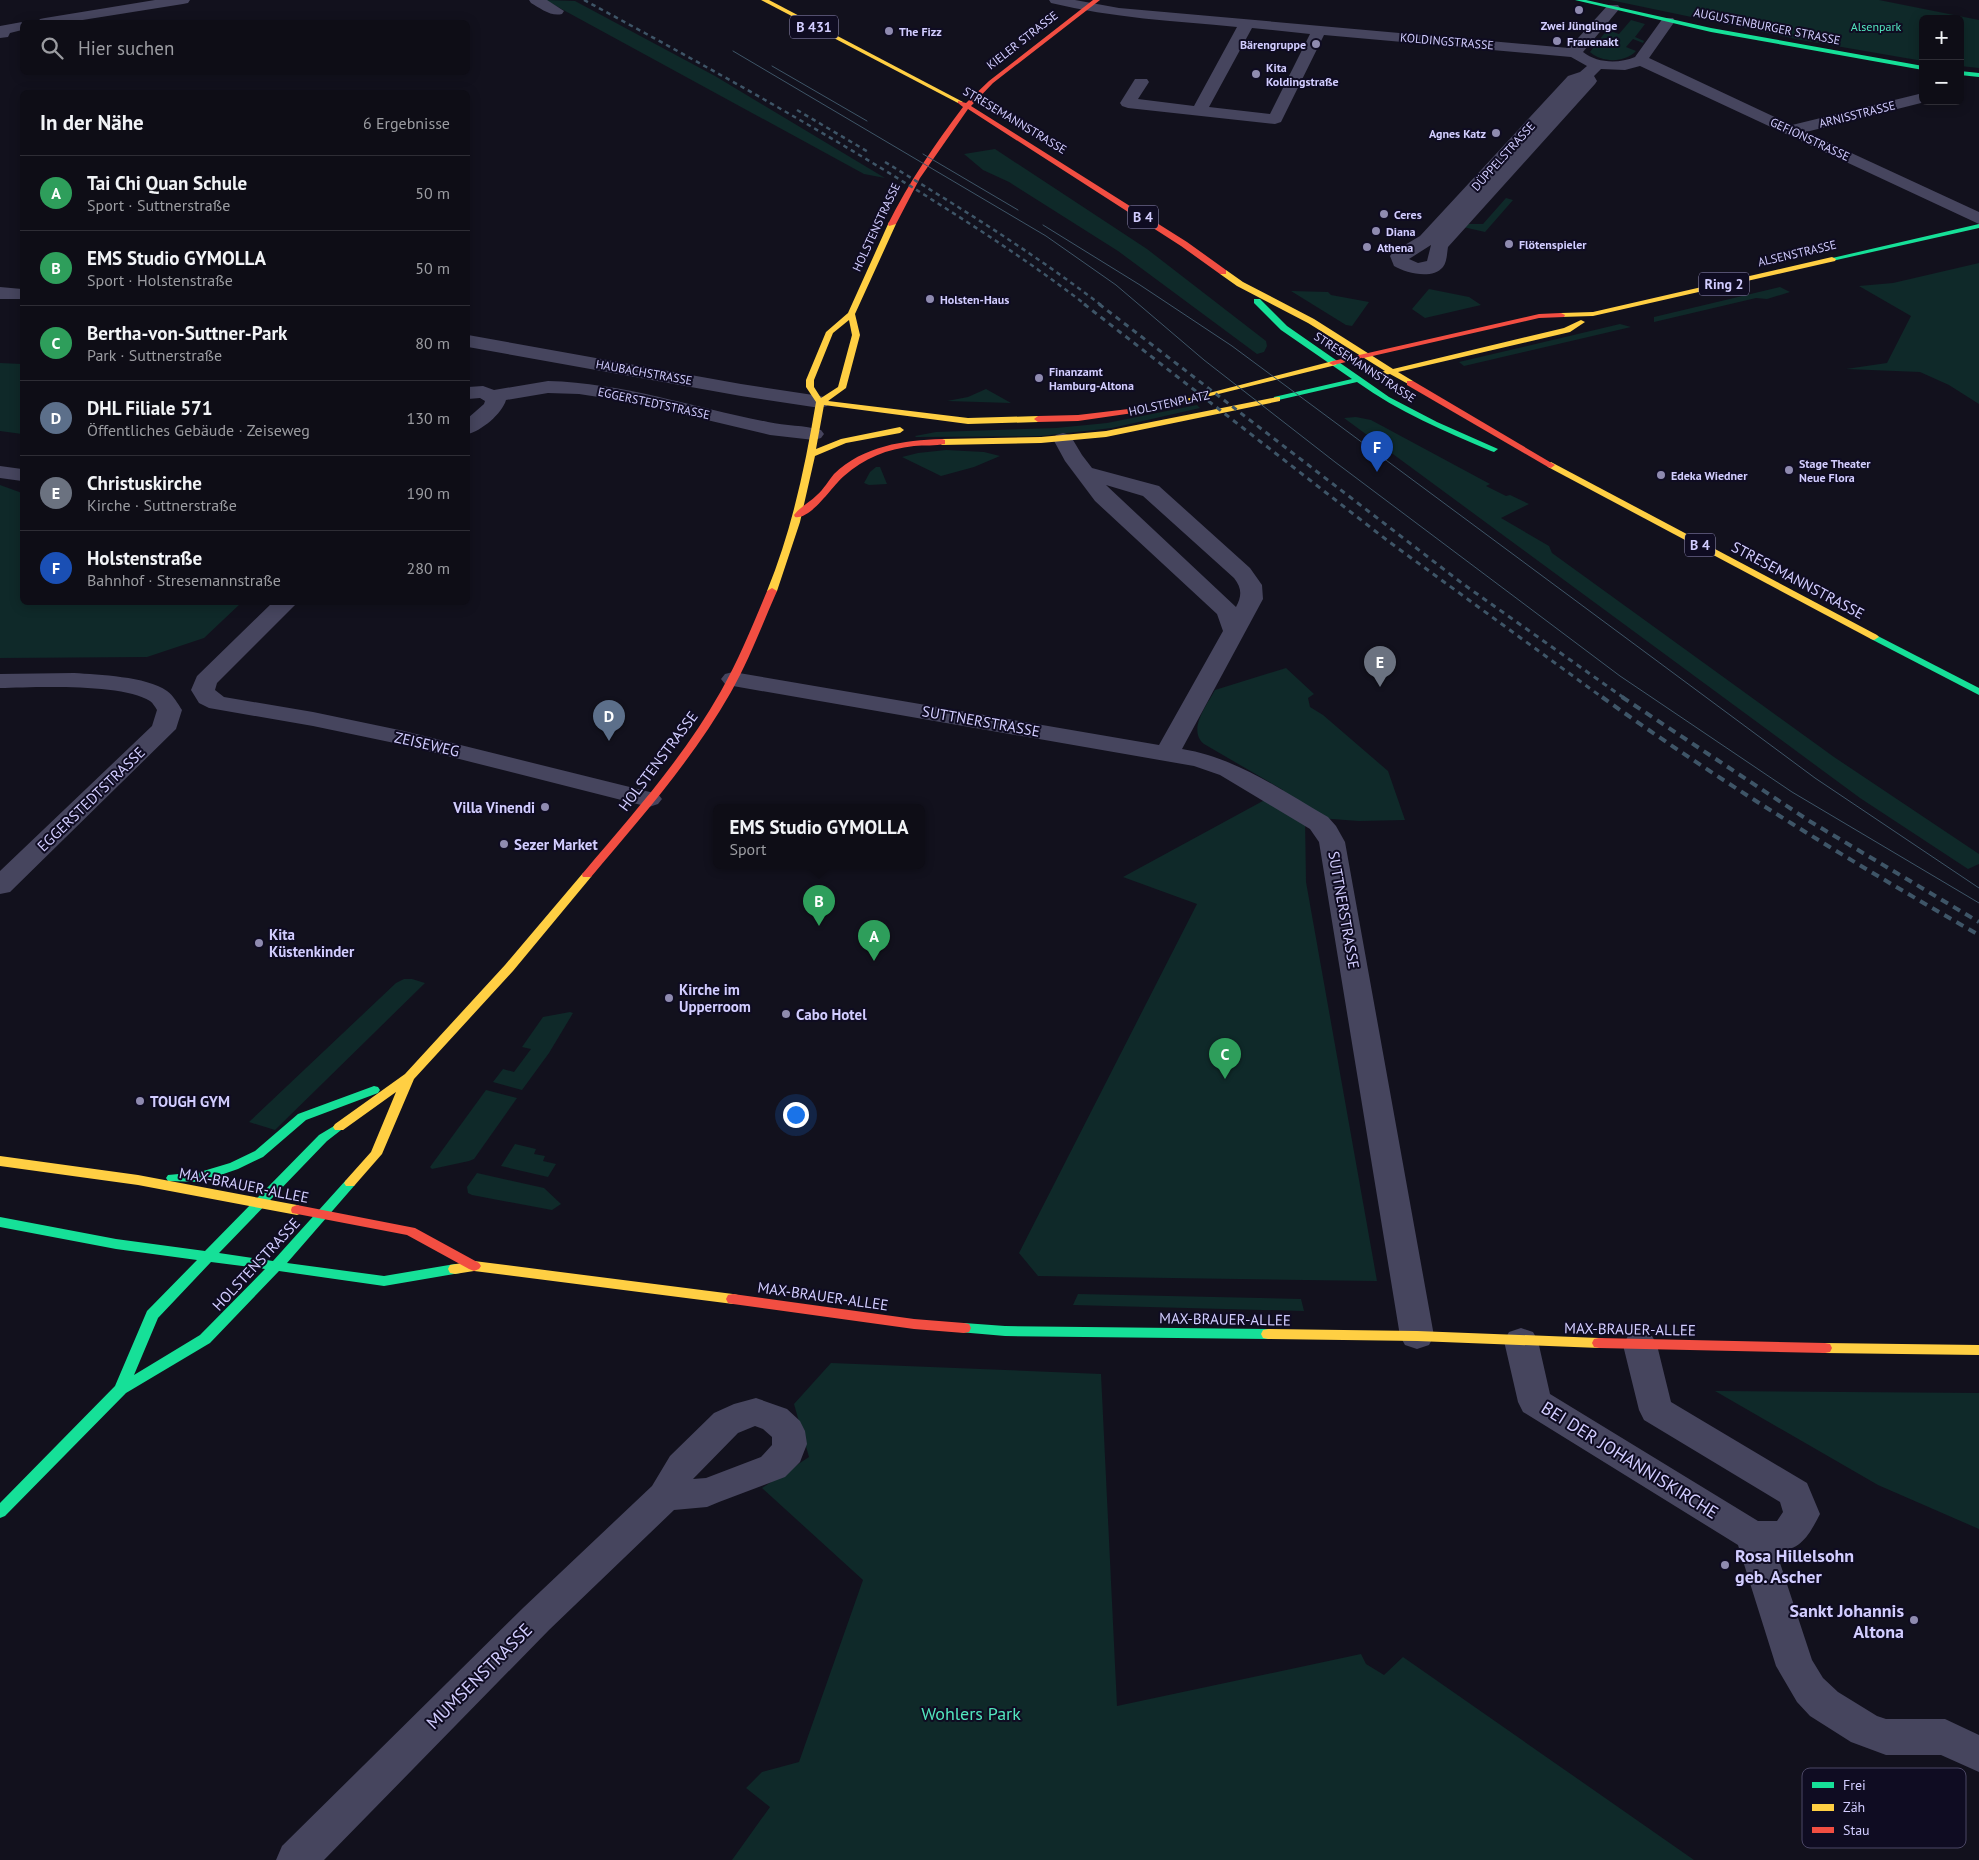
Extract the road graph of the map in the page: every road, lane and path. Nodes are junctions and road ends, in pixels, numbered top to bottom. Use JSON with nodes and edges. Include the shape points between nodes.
{"nodes":[{"id":1,"x":183,"y":0,"type":"edge"},
{"id":2,"x":196,"y":0,"type":"edge"},
{"id":3,"x":536,"y":0,"type":"edge"},
{"id":4,"x":764,"y":0,"type":"edge"},
{"id":5,"x":1056,"y":0,"type":"edge"},
{"id":6,"x":1578,"y":0,"type":"edge"},
{"id":7,"x":1092,"y":4,"type":"edge"},
{"id":8,"x":1613,"y":8,"type":"junction"},
{"id":9,"x":557,"y":11,"type":"dead end"},
{"id":10,"x":58,"y":20,"type":"edge"},
{"id":11,"x":91,"y":20,"type":"edge"},
{"id":12,"x":1668,"y":21,"type":"junction"},
{"id":13,"x":1247,"y":23,"type":"junction"},
{"id":14,"x":20,"y":27,"type":"edge"},
{"id":15,"x":1319,"y":30,"type":"junction"},
{"id":16,"x":20,"y":31,"type":"edge"},
{"id":17,"x":1,"y":33,"type":"edge"},
{"id":18,"x":1575,"y":53,"type":"junction"},
{"id":19,"x":1640,"y":60,"type":"junction"},
{"id":20,"x":1919,"y":67,"type":"edge"},
{"id":21,"x":1592,"y":69,"type":"junction"},
{"id":22,"x":1964,"y":74,"type":"edge"},
{"id":23,"x":1979,"y":76,"type":"edge"},
{"id":24,"x":1142,"y":82,"type":"dead end"},
{"id":25,"x":1919,"y":99,"type":"edge"},
{"id":26,"x":967,"y":106,"type":"junction"},
{"id":27,"x":1198,"y":111,"type":"junction"},
{"id":28,"x":1792,"y":130,"type":"junction"},
{"id":29,"x":1979,"y":219,"type":"edge"},
{"id":30,"x":1979,"y":226,"type":"edge"},
{"id":31,"x":1431,"y":244,"type":"dead end"},
{"id":32,"x":1240,"y":284,"type":"junction"},
{"id":33,"x":0,"y":293,"type":"edge"},
{"id":34,"x":20,"y":294,"type":"edge"},
{"id":35,"x":851,"y":314,"type":"junction"},
{"id":36,"x":1593,"y":314,"type":"junction"},
{"id":37,"x":470,"y":341,"type":"edge"},
{"id":38,"x":1366,"y":355,"type":"junction"},
{"id":39,"x":1333,"y":363,"type":"junction"},
{"id":40,"x":1392,"y":372,"type":"junction"},
{"id":41,"x":1357,"y":380,"type":"junction"},
{"id":42,"x":470,"y":393,"type":"edge"},
{"id":43,"x":493,"y":396,"type":"junction"},
{"id":44,"x":820,"y":402,"type":"junction"},
{"id":45,"x":1169,"y":404,"type":"dead end"},
{"id":46,"x":1151,"y":408,"type":"dead end"},
{"id":47,"x":968,"y":421,"type":"junction"},
{"id":48,"x":470,"y":426,"type":"edge"},
{"id":49,"x":927,"y":427,"type":"dead end"},
{"id":50,"x":911,"y":429,"type":"dead end"},
{"id":51,"x":1063,"y":439,"type":"junction"},
{"id":52,"x":813,"y":444,"type":"junction"},
{"id":53,"x":0,"y":472,"type":"edge"},
{"id":54,"x":1086,"y":473,"type":"junction"},
{"id":55,"x":20,"y":475,"type":"edge"},
{"id":56,"x":1603,"y":494,"type":"junction"},
{"id":57,"x":798,"y":514,"type":"junction"},
{"id":58,"x":284,"y":605,"type":"edge"},
{"id":59,"x":1234,"y":630,"type":"junction"},
{"id":60,"x":733,"y":679,"type":"junction"},
{"id":61,"x":0,"y":681,"type":"edge"},
{"id":62,"x":1979,"y":692,"type":"edge"},
{"id":63,"x":1167,"y":753,"type":"junction"},
{"id":64,"x":649,"y":799,"type":"junction"},
{"id":65,"x":0,"y":886,"type":"edge"},
{"id":66,"x":409,"y":1077,"type":"junction"},
{"id":67,"x":0,"y":1161,"type":"edge"},
{"id":68,"x":57,"y":1170,"type":"junction"},
{"id":69,"x":10,"y":1175,"type":"dead end"},
{"id":70,"x":138,"y":1180,"type":"junction"},
{"id":71,"x":260,"y":1203,"type":"junction"},
{"id":72,"x":323,"y":1215,"type":"junction"},
{"id":73,"x":0,"y":1222,"type":"edge"},
{"id":74,"x":208,"y":1257,"type":"junction"},
{"id":75,"x":474,"y":1266,"type":"junction"},
{"id":76,"x":275,"y":1267,"type":"junction"},
{"id":77,"x":1417,"y":1336,"type":"junction"},
{"id":78,"x":1521,"y":1341,"type":"junction"},
{"id":79,"x":1640,"y":1345,"type":"junction"},
{"id":80,"x":1979,"y":1350,"type":"edge"},
{"id":81,"x":121,"y":1390,"type":"junction"},
{"id":82,"x":665,"y":1496,"type":"dead end"},
{"id":83,"x":0,"y":1512,"type":"edge"},
{"id":84,"x":1753,"y":1536,"type":"junction"},
{"id":85,"x":1979,"y":1754,"type":"edge"},
{"id":86,"x":296,"y":1860,"type":"edge"}],
"edges":[{"from":1,"to":10,"type":"street"},
{"from":2,"to":11,"type":"street"},
{"from":3,"to":9,"type":"street"},
{"from":4,"to":26,"type":"main road","name":"STRESEMANNSTRASSE","number":"B 431"},
{"from":5,"to":7,"type":"street","name":"KOLDINGSTRASSE"},
{"from":6,"to":8,"type":"main road","name":"AUGUSTENBURGER STRASSE"},
{"from":7,"to":13,"type":"street","name":"KOLDINGSTRASSE"},
{"from":7,"to":26,"type":"main road","name":"KIELER STRASSE","via":[[991,82]]},
{"from":8,"to":12,"type":"main road","name":"AUGUSTENBURGER STRASSE"},
{"from":8,"to":18,"type":"street"},
{"from":12,"to":19,"type":"street"},
{"from":12,"to":20,"type":"main road","name":"AUGUSTENBURGER STRASSE"},
{"from":13,"to":15,"type":"street","name":"KOLDINGSTRASSE"},
{"from":13,"to":27,"type":"street"},
{"from":14,"to":17,"type":"street"},
{"from":15,"to":18,"type":"street","name":"KOLDINGSTRASSE"},
{"from":15,"to":27,"type":"street","via":[[1276,119]]},
{"from":16,"to":17,"type":"street"},
{"from":18,"to":21,"type":"street","via":[[1588,61]]},
{"from":19,"to":21,"type":"street"},
{"from":19,"to":28,"type":"street","name":"GEFIONSTRASSE"},
{"from":21,"to":31,"type":"street","name":"DÜPPELSTRASSE","via":[[1588,81]]},
{"from":22,"to":23,"type":"main road"},
{"from":24,"to":27,"type":"street","via":[[1128,104]]},
{"from":25,"to":28,"type":"street","name":"ARNISSTRASSE"},
{"from":26,"to":32,"type":"main road","name":"STRESEMANNSTRASSE","number":"B 4","via":[[1161,229]]},
{"from":26,"to":35,"type":"main road","name":"HOLSTENSTRASSE","via":[[903,199]]},
{"from":28,"to":29,"type":"street","name":"GEFIONSTRASSE"},
{"from":30,"to":36,"type":"main road","name":"ALSENSTRASSE","number":"Ring 2"},
{"from":32,"to":38,"type":"main road","name":"STRESEMANNSTRASSE","number":"B 4","via":[[1312,321]]},
{"from":32,"to":39,"type":"main road","name":"STRESEMANNSTRASSE","number":"B 4","via":[[1284,328]]},
{"from":33,"to":34,"type":"street"},
{"from":35,"to":44,"type":"main road","via":[[856,335],[842,388]]},
{"from":35,"to":44,"type":"main road","name":"HOLSTENSTRASSE","via":[[830,332],[810,380],[810,387]]},
{"from":36,"to":38,"type":"main road","name":"ALSENSTRASSE","number":"Ring 2","via":[[1539,316]]},
{"from":36,"to":40,"type":"main road","name":"ALSENSTRASSE","number":"Ring 2","via":[[1567,330]]},
{"from":37,"to":44,"type":"street","name":"HAUBACHSTRASSE"},
{"from":38,"to":39,"type":"main road","name":"HOLSTENPLATZ","number":"Ring 2"},
{"from":38,"to":40,"type":"main road","name":"STRESEMANNSTRASSE","number":"B 4"},
{"from":39,"to":41,"type":"main road","name":"STRESEMANNSTRASSE","number":"B 4"},
{"from":39,"to":45,"type":"main road","name":"HOLSTENPLATZ","number":"Ring 2"},
{"from":40,"to":41,"type":"main road","name":"HOLSTENPLATZ","number":"Ring 2"},
{"from":40,"to":56,"type":"main road","name":"STRESEMANNSTRASSE","number":"B 4"},
{"from":41,"to":51,"type":"main road","name":"HOLSTENPLATZ","number":"Ring 2","via":[[1133,430]]},
{"from":41,"to":56,"type":"main road","name":"STRESEMANNSTRASSE","number":"B 4","via":[[1412,414]]},
{"from":42,"to":43,"type":"street","name":"EGGERSTEDTSTRASSE","via":[[483,392]]},
{"from":43,"to":48,"type":"street","via":[[496,398],[494,406]]},
{"from":43,"to":52,"type":"street","name":"EGGERSTEDTSTRASSE","via":[[548,387],[579,388],[631,396],[770,429]]},
{"from":44,"to":47,"type":"main road","name":"HOLSTENPLATZ"},
{"from":44,"to":52,"type":"main road","name":"HOLSTENSTRASSE"},
{"from":46,"to":47,"type":"main road","name":"HOLSTENPLATZ","via":[[1078,418]]},
{"from":47,"to":49,"type":"main road","name":"HOLSTENPLATZ"},
{"from":50,"to":52,"type":"main road","via":[[829,445]]},
{"from":51,"to":54,"type":"street","via":[[1072,457]]},
{"from":51,"to":57,"type":"main road","name":"HOLSTENPLATZ","number":"Ring 2","via":[[912,442],[882,449],[844,469],[827,492]]},
{"from":52,"to":57,"type":"main road","name":"HOLSTENSTRASSE"},
{"from":53,"to":55,"type":"street"},
{"from":54,"to":59,"type":"street","via":[[1103,496],[1226,610]]},
{"from":54,"to":59,"type":"street","via":[[1151,491],[1242,573],[1253,592]]},
{"from":56,"to":62,"type":"main road","name":"STRESEMANNSTRASSE","number":"B 4"},
{"from":57,"to":60,"type":"main road","name":"HOLSTENSTRASSE","via":[[775,585]]},
{"from":58,"to":64,"type":"street","name":"ZEISEWEG","via":[[210,675],[204,685],[205,694],[218,703],[404,738]]},
{"from":59,"to":63,"type":"street"},
{"from":60,"to":63,"type":"street","name":"SUTTNERSTRASSE"},
{"from":60,"to":64,"type":"main road","name":"HOLSTENSTRASSE","via":[[686,751]]},
{"from":61,"to":65,"type":"street","name":"EGGERSTEDTSTRASSE","via":[[85,680],[150,690],[169,706],[170,721]]},
{"from":63,"to":77,"type":"street","name":"SUTTNERSTRASSE","via":[[1199,759],[1229,770],[1313,819],[1327,832],[1332,842]]},
{"from":64,"to":66,"type":"main road","name":"HOLSTENSTRASSE","via":[[509,968]]},
{"from":66,"to":70,"type":"main road","via":[[302,1117],[259,1154],[215,1173],[200,1177]]},
{"from":66,"to":71,"type":"main road","name":"HOLSTENSTRASSE","via":[[322,1138]]},
{"from":66,"to":72,"type":"main road","name":"HOLSTENSTRASSE","via":[[376,1154]]},
{"from":67,"to":68,"type":"main road","name":"MAX-BRAUER-ALLEE"},
{"from":68,"to":69,"type":"main road"},
{"from":68,"to":70,"type":"main road","name":"MAX-BRAUER-ALLEE"},
{"from":70,"to":71,"type":"main road","name":"MAX-BRAUER-ALLEE"},
{"from":71,"to":72,"type":"main road","name":"MAX-BRAUER-ALLEE"},
{"from":71,"to":74,"type":"main road","name":"HOLSTENSTRASSE"},
{"from":72,"to":75,"type":"main road","name":"MAX-BRAUER-ALLEE","via":[[410,1231]]},
{"from":72,"to":76,"type":"main road","name":"HOLSTENSTRASSE"},
{"from":73,"to":74,"type":"main road","name":"MAX-BRAUER-ALLEE"},
{"from":74,"to":76,"type":"main road","name":"MAX-BRAUER-ALLEE"},
{"from":74,"to":81,"type":"main road","name":"HOLSTENSTRASSE","via":[[152,1316]]},
{"from":75,"to":76,"type":"main road","name":"MAX-BRAUER-ALLEE","via":[[384,1281]]},
{"from":75,"to":77,"type":"main road","name":"MAX-BRAUER-ALLEE","via":[[932,1326],[1005,1331]]},
{"from":76,"to":81,"type":"main road","name":"HOLSTENSTRASSE","via":[[205,1339]]},
{"from":77,"to":78,"type":"main road","name":"MAX-BRAUER-ALLEE"},
{"from":78,"to":79,"type":"main road","name":"MAX-BRAUER-ALLEE"},
{"from":78,"to":84,"type":"street","name":"BEI DER JOHANNISKIRCHE","via":[[1535,1402]]},
{"from":79,"to":80,"type":"main road","name":"MAX-BRAUER-ALLEE"},
{"from":79,"to":84,"type":"street","via":[[1656,1410],[1795,1494],[1802,1514],[1786,1536]]},
{"from":81,"to":83,"type":"main road","name":"HOLSTENSTRASSE"},
{"from":82,"to":86,"type":"street","name":"MUMSENSTRASSE","via":[[536,1619]]},
{"from":84,"to":85,"type":"street","via":[[1795,1666],[1810,1690],[1824,1704],[1865,1730],[1886,1737],[1945,1737]]}]}
